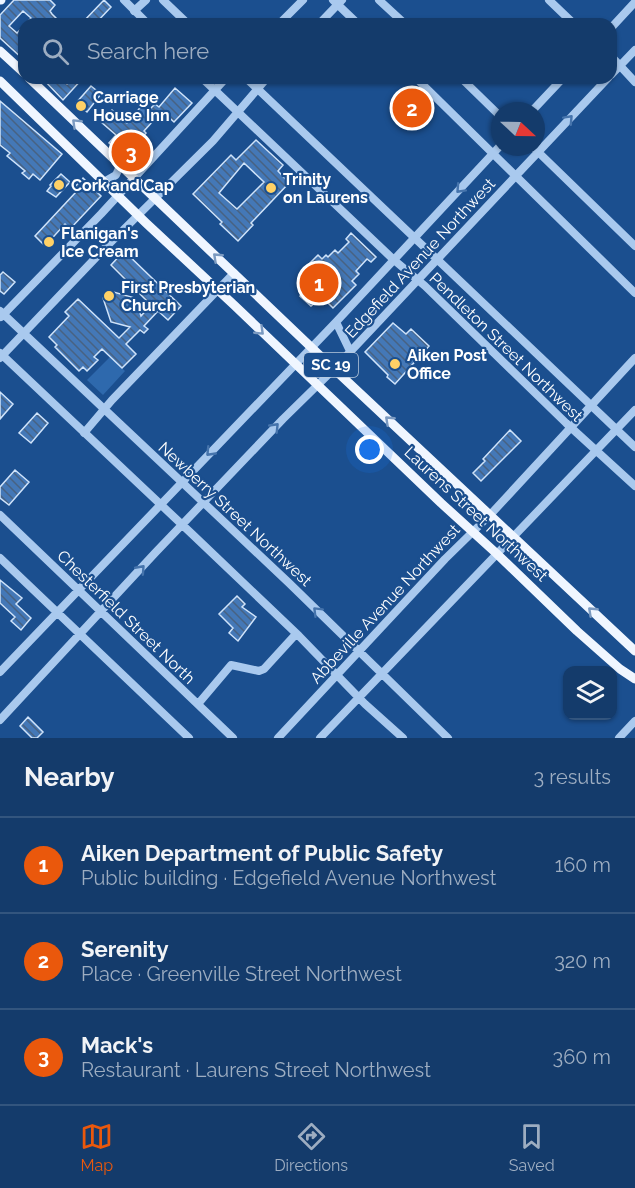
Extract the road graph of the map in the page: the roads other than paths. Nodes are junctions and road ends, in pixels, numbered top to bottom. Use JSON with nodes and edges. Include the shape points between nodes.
{"nodes":[{"id":1,"x":124,"y":0,"type":"edge"},
{"id":2,"x":146,"y":0,"type":"edge"},
{"id":3,"x":163,"y":0,"type":"edge"},
{"id":4,"x":303,"y":0,"type":"edge"},
{"id":5,"x":379,"y":0,"type":"edge"},
{"id":6,"x":549,"y":0,"type":"edge"},
{"id":7,"x":337,"y":2,"type":"edge"},
{"id":8,"x":635,"y":3,"type":"edge"},
{"id":9,"x":134,"y":10,"type":"junction"},
{"id":10,"x":142,"y":18,"type":"edge"},
{"id":11,"x":182,"y":18,"type":"edge"},
{"id":12,"x":285,"y":18,"type":"edge"},
{"id":13,"x":324,"y":18,"type":"edge"},
{"id":14,"x":352,"y":18,"type":"edge"},
{"id":15,"x":398,"y":18,"type":"edge"},
{"id":16,"x":568,"y":18,"type":"edge"},
{"id":17,"x":617,"y":22,"type":"edge"},
{"id":18,"x":635,"y":50,"type":"edge"},
{"id":19,"x":0,"y":51,"type":"edge"},
{"id":20,"x":617,"y":63,"type":"edge"},
{"id":21,"x":620,"y":66,"type":"junction"},
{"id":22,"x":18,"y":68,"type":"edge"},
{"id":23,"x":617,"y":69,"type":"edge"},
{"id":24,"x":635,"y":82,"type":"edge"},
{"id":25,"x":1,"y":83,"type":"edge"},
{"id":26,"x":35,"y":84,"type":"edge"},
{"id":27,"x":208,"y":84,"type":"edge"},
{"id":28,"x":220,"y":84,"type":"edge"},
{"id":29,"x":253,"y":84,"type":"edge"},
{"id":30,"x":262,"y":84,"type":"edge"},
{"id":31,"x":422,"y":84,"type":"edge"},
{"id":32,"x":467,"y":84,"type":"edge"},
{"id":33,"x":557,"y":84,"type":"edge"},
{"id":34,"x":603,"y":84,"type":"edge"},
{"id":35,"x":258,"y":88,"type":"junction"},
{"id":36,"x":214,"y":91,"type":"junction"},
{"id":37,"x":540,"y":102,"type":"edge"},
{"id":38,"x":491,"y":108,"type":"edge"},
{"id":39,"x":237,"y":112,"type":"junction"},
{"id":40,"x":545,"y":140,"type":"edge"},
{"id":41,"x":491,"y":150,"type":"edge"},
{"id":42,"x":491,"y":156,"type":"edge"},
{"id":43,"x":497,"y":156,"type":"edge"},
{"id":44,"x":531,"y":156,"type":"edge"},
{"id":45,"x":543,"y":156,"type":"edge"},
{"id":46,"x":120,"y":166,"type":"junction"},
{"id":47,"x":517,"y":175,"type":"junction"},
{"id":48,"x":133,"y":178,"type":"junction"},
{"id":49,"x":105,"y":182,"type":"junction"},
{"id":50,"x":118,"y":195,"type":"junction"},
{"id":51,"x":156,"y":199,"type":"junction"},
{"id":52,"x":139,"y":216,"type":"junction"},
{"id":53,"x":414,"y":238,"type":"junction"},
{"id":54,"x":635,"y":246,"type":"edge"},
{"id":55,"x":394,"y":260,"type":"junction"},
{"id":56,"x":438,"y":260,"type":"junction"},
{"id":57,"x":234,"y":273,"type":"junction"},
{"id":58,"x":418,"y":281,"type":"junction"},
{"id":59,"x":218,"y":290,"type":"junction"},
{"id":60,"x":635,"y":293,"type":"edge"},
{"id":61,"x":1,"y":315,"type":"edge"},
{"id":62,"x":336,"y":322,"type":"junction"},
{"id":63,"x":24,"y":333,"type":"junction"},
{"id":64,"x":311,"y":346,"type":"junction"},
{"id":65,"x":351,"y":351,"type":"junction"},
{"id":66,"x":1,"y":356,"type":"edge"},
{"id":67,"x":635,"y":358,"type":"edge"},
{"id":68,"x":295,"y":364,"type":"junction"},
{"id":69,"x":334,"y":369,"type":"junction"},
{"id":70,"x":317,"y":386,"type":"junction"},
{"id":71,"x":591,"y":406,"type":"junction"},
{"id":72,"x":105,"y":409,"type":"junction"},
{"id":73,"x":635,"y":410,"type":"edge"},
{"id":74,"x":571,"y":427,"type":"junction"},
{"id":75,"x":616,"y":429,"type":"junction"},
{"id":76,"x":84,"y":433,"type":"junction"},
{"id":77,"x":635,"y":447,"type":"edge"},
{"id":78,"x":597,"y":451,"type":"junction"},
{"id":79,"x":181,"y":482,"type":"junction"},
{"id":80,"x":635,"y":486,"type":"edge"},
{"id":81,"x":203,"y":504,"type":"junction"},
{"id":82,"x":159,"y":505,"type":"junction"},
{"id":83,"x":0,"y":515,"type":"edge"},
{"id":84,"x":490,"y":515,"type":"junction"},
{"id":85,"x":182,"y":526,"type":"junction"},
{"id":86,"x":472,"y":531,"type":"junction"},
{"id":87,"x":513,"y":537,"type":"junction"},
{"id":88,"x":496,"y":553,"type":"junction"},
{"id":89,"x":0,"y":558,"type":"edge"},
{"id":90,"x":78,"y":590,"type":"junction"},
{"id":91,"x":102,"y":612,"type":"junction"},
{"id":92,"x":57,"y":613,"type":"junction"},
{"id":93,"x":81,"y":634,"type":"junction"},
{"id":94,"x":296,"y":634,"type":"junction"},
{"id":95,"x":360,"y":651,"type":"junction"},
{"id":96,"x":635,"y":651,"type":"edge"},
{"id":97,"x":620,"y":669,"type":"junction"},
{"id":98,"x":0,"y":672,"type":"edge"},
{"id":99,"x":381,"y":673,"type":"junction"},
{"id":100,"x":338,"y":675,"type":"junction"},
{"id":101,"x":635,"y":679,"type":"edge"},
{"id":102,"x":635,"y":685,"type":"edge"},
{"id":103,"x":359,"y":697,"type":"junction"},
{"id":104,"x":198,"y":704,"type":"junction"},
{"id":105,"x":0,"y":720,"type":"edge"},
{"id":106,"x":635,"y":721,"type":"edge"},
{"id":107,"x":189,"y":738,"type":"edge"},
{"id":108,"x":233,"y":738,"type":"edge"},
{"id":109,"x":278,"y":738,"type":"edge"},
{"id":110,"x":320,"y":738,"type":"edge"},
{"id":111,"x":403,"y":738,"type":"edge"},
{"id":112,"x":448,"y":738,"type":"edge"},
{"id":113,"x":619,"y":738,"type":"edge"}],
"edges":[{"from":1,"to":9,"type":"street"},
{"from":2,"to":9,"type":"street"},
{"from":3,"to":11,"type":"street"},
{"from":4,"to":12,"type":"street"},
{"from":5,"to":15,"type":"street"},
{"from":6,"to":16,"type":"street"},
{"from":7,"to":13,"type":"street"},
{"from":7,"to":14,"type":"street"},
{"from":8,"to":17,"type":"street"},
{"from":9,"to":10,"type":"street"},
{"from":18,"to":21,"type":"street","name":"Edgefield Avenue Northwest"},
{"from":19,"to":22,"type":"main road"},
{"from":20,"to":21,"type":"street"},
{"from":21,"to":23,"type":"street","name":"Edgefield Avenue Northwest"},
{"from":21,"to":24,"type":"street"},
{"from":25,"to":49,"type":"main road","name":"Laurens Street Northwest","number":"SC 19"},
{"from":46,"to":26,"type":"main road","name":"Laurens Street Northwest","number":"SC 19","one_way":true},
{"from":27,"to":36,"type":"street","name":"Pendleton Street Northwest"},
{"from":28,"to":36,"type":"street"},
{"from":29,"to":35,"type":"street","name":"Pendleton Street Northwest"},
{"from":30,"to":35,"type":"street"},
{"from":31,"to":41,"type":"street"},
{"from":32,"to":38,"type":"street"},
{"from":33,"to":37,"type":"street"},
{"from":40,"to":34,"type":"street","name":"Edgefield Avenue Northwest","one_way":true},
{"from":35,"to":39,"type":"street"},
{"from":35,"to":53,"type":"street","name":"Pendleton Street Northwest"},
{"from":36,"to":39,"type":"street","name":"Pendleton Street Northwest"},
{"from":36,"to":48,"type":"street"},
{"from":39,"to":51,"type":"street"},
{"from":39,"to":55,"type":"street","name":"Pendleton Street Northwest"},
{"from":42,"to":53,"type":"street","name":"Edgefield Avenue Northwest","one_way":true},
{"from":43,"to":47,"type":"street"},
{"from":44,"to":47,"type":"street","name":"Edgefield Avenue Northwest"},
{"from":45,"to":54,"type":"street"},
{"from":46,"to":48,"type":"main road","name":"Laurens Street Northwest","number":"SC 19"},
{"from":46,"to":49,"type":"street","via":[[116,175]]},
{"from":47,"to":56,"type":"street","name":"Edgefield Avenue Northwest"},
{"from":47,"to":60,"type":"street"},
{"from":48,"to":50,"type":"street"},
{"from":48,"to":51,"type":"main road","name":"Laurens Street Northwest","number":"SC 19"},
{"from":49,"to":50,"type":"main road","name":"Laurens Street Northwest","number":"SC 19"},
{"from":50,"to":52,"type":"main road","name":"Laurens Street Northwest","number":"SC 19"},
{"from":50,"to":61,"type":"street"},
{"from":51,"to":52,"type":"street"},
{"from":57,"to":51,"type":"main road","name":"Laurens Street Northwest","number":"SC 19","one_way":true},
{"from":52,"to":59,"type":"main road","name":"Laurens Street Northwest","number":"SC 19"},
{"from":52,"to":63,"type":"street"},
{"from":53,"to":55,"type":"street","name":"Edgefield Avenue Northwest"},
{"from":53,"to":56,"type":"street","name":"Pendleton Street Northwest"},
{"from":55,"to":58,"type":"street","name":"Pendleton Street Northwest"},
{"from":55,"to":62,"type":"street","name":"Edgefield Avenue Northwest"},
{"from":56,"to":58,"type":"street","name":"Edgefield Avenue Northwest"},
{"from":56,"to":71,"type":"street","name":"Pendleton Street Northwest"},
{"from":57,"to":59,"type":"street"},
{"from":57,"to":64,"type":"main road","name":"Laurens Street Northwest","number":"SC 19"},
{"from":58,"to":65,"type":"street","name":"Edgefield Avenue Northwest"},
{"from":58,"to":74,"type":"street","name":"Pendleton Street Northwest"},
{"from":59,"to":68,"type":"main road","name":"Laurens Street Northwest","number":"SC 19","one_way":true},
{"from":59,"to":72,"type":"street"},
{"from":61,"to":63,"type":"street","name":"Newberry Street Northwest"},
{"from":62,"to":64,"type":"street","name":"Edgefield Avenue Northwest"},
{"from":62,"to":65,"type":"street"},
{"from":63,"to":66,"type":"street"},
{"from":63,"to":72,"type":"street","name":"Newberry Street Northwest"},
{"from":64,"to":68,"type":"street","name":"Edgefield Avenue Northwest"},
{"from":64,"to":69,"type":"main road","name":"Laurens Street Northwest","number":"SC 19"},
{"from":65,"to":69,"type":"street","name":"Edgefield Avenue Northwest"},
{"from":66,"to":76,"type":"street"},
{"from":67,"to":71,"type":"street","name":"Abbeville Avenue Northwest"},
{"from":68,"to":70,"type":"main road","name":"Laurens Street Northwest","number":"SC 19"},
{"from":68,"to":79,"type":"street","name":"Edgefield Avenue Northwest","one_way":true},
{"from":69,"to":70,"type":"street","name":"Edgefield Avenue Northwest"},
{"from":84,"to":69,"type":"main road","name":"Laurens Street Northwest","number":"SC 19","one_way":true},
{"from":81,"to":70,"type":"street","name":"Edgefield Avenue Northwest","one_way":true},
{"from":70,"to":86,"type":"main road","name":"Laurens Street Northwest","number":"SC 19"},
{"from":71,"to":74,"type":"street","name":"Abbeville Avenue Northwest"},
{"from":71,"to":75,"type":"street","name":"Pendleton Street Northwest"},
{"from":72,"to":76,"type":"street"},
{"from":72,"to":79,"type":"street","name":"Newberry Street Northwest"},
{"from":73,"to":75,"type":"street"},
{"from":74,"to":78,"type":"street","name":"Pendleton Street Northwest"},
{"from":74,"to":84,"type":"street","name":"Abbeville Avenue Northwest"},
{"from":75,"to":77,"type":"street","name":"Pendleton Street Northwest"},
{"from":75,"to":78,"type":"street"},
{"from":76,"to":82,"type":"street"},
{"from":78,"to":80,"type":"street","name":"Pendleton Street Northwest"},
{"from":78,"to":87,"type":"street"},
{"from":79,"to":81,"type":"street","name":"Newberry Street Northwest"},
{"from":79,"to":82,"type":"street","name":"Edgefield Avenue Northwest"},
{"from":81,"to":85,"type":"street","name":"Edgefield Avenue Northwest"},
{"from":95,"to":81,"type":"street","name":"Newberry Street Northwest","one_way":true},
{"from":82,"to":85,"type":"street"},
{"from":82,"to":90,"type":"street","name":"Edgefield Avenue Northwest"},
{"from":83,"to":90,"type":"street","name":"Chesterfield Street North"},
{"from":84,"to":86,"type":"street","name":"Abbeville Avenue Northwest"},
{"from":84,"to":87,"type":"main road","name":"Laurens Street Northwest","number":"SC 19"},
{"from":91,"to":85,"type":"street","name":"Edgefield Avenue Northwest","one_way":true},
{"from":85,"to":94,"type":"street"},
{"from":86,"to":88,"type":"main road","name":"Laurens Street Northwest","number":"SC 19"},
{"from":86,"to":95,"type":"street","name":"Abbeville Avenue Northwest"},
{"from":87,"to":88,"type":"street"},
{"from":96,"to":87,"type":"main road","name":"Laurens Street Northwest","number":"SC 19","one_way":true},
{"from":88,"to":97,"type":"main road","name":"Laurens Street Northwest","number":"SC 19"},
{"from":88,"to":99,"type":"street"},
{"from":89,"to":92,"type":"street"},
{"from":90,"to":91,"type":"street","name":"Chesterfield Street North"},
{"from":90,"to":92,"type":"street","name":"Edgefield Avenue Northwest"},
{"from":91,"to":93,"type":"street","name":"Edgefield Avenue Northwest"},
{"from":91,"to":104,"type":"street","name":"Chesterfield Street North"},
{"from":92,"to":93,"type":"street"},
{"from":92,"to":98,"type":"street","name":"Edgefield Avenue Northwest"},
{"from":93,"to":105,"type":"street","name":"Edgefield Avenue Northwest"},
{"from":93,"to":107,"type":"street"},
{"from":94,"to":100,"type":"street"},
{"from":94,"to":104,"type":"street","via":[[264,669],[231,665]]},
{"from":95,"to":99,"type":"street","name":"Newberry Street Northwest"},
{"from":95,"to":100,"type":"street","name":"Abbeville Avenue Northwest"},
{"from":97,"to":101,"type":"main road","name":"Laurens Street Northwest","number":"SC 19"},
{"from":97,"to":102,"type":"street","name":"Laurens Street Northwest"},
{"from":99,"to":103,"type":"street"},
{"from":99,"to":112,"type":"street","name":"Newberry Street Northwest"},
{"from":100,"to":103,"type":"street"},
{"from":100,"to":109,"type":"street","name":"Abbeville Avenue Northwest"},
{"from":103,"to":110,"type":"street"},
{"from":103,"to":111,"type":"street"},
{"from":104,"to":108,"type":"street","name":"Chesterfield Street North"},
{"from":106,"to":113,"type":"street"}]}
